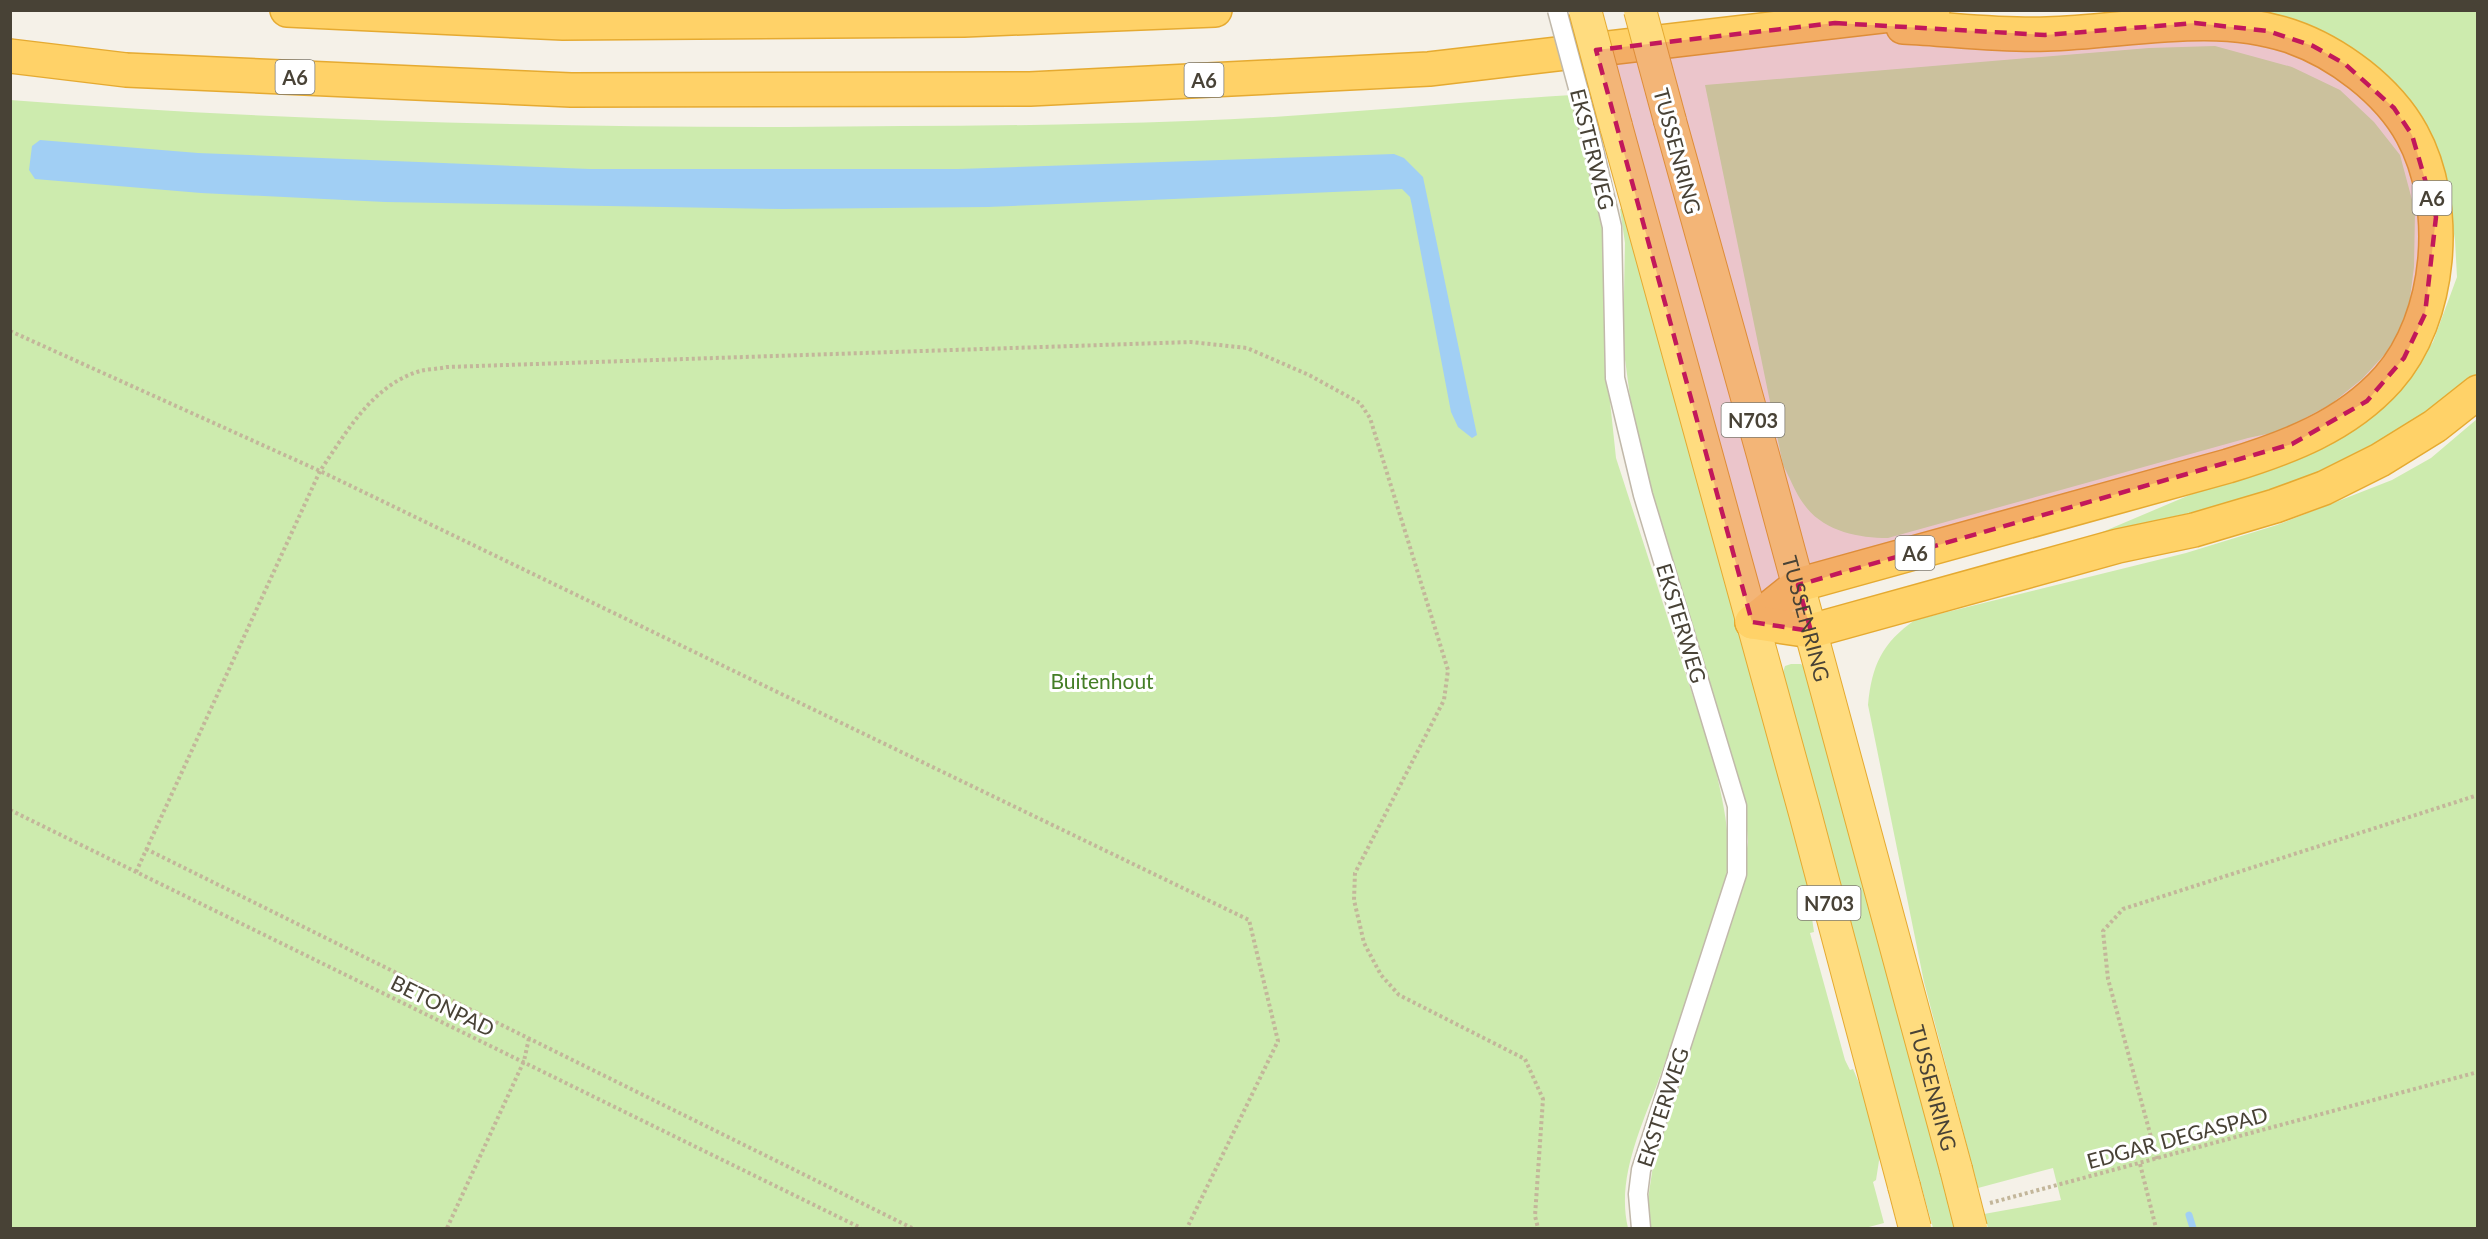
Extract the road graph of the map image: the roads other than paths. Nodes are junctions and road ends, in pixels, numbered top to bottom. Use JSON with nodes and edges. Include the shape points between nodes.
{"nodes":[{"id":1,"x":287,"y":10,"type":"edge"},
{"id":2,"x":1215,"y":10,"type":"edge"},
{"id":3,"x":1557,"y":10,"type":"edge"},
{"id":4,"x":1585,"y":10,"type":"edge"},
{"id":5,"x":1640,"y":10,"type":"edge"},
{"id":6,"x":1933,"y":10,"type":"edge"},
{"id":7,"x":1835,"y":23,"type":"junction"},
{"id":8,"x":14,"y":57,"type":"edge"},
{"id":9,"x":1602,"y":128,"type":"junction"},
{"id":10,"x":2478,"y":392,"type":"edge"},
{"id":11,"x":1798,"y":585,"type":"junction"},
{"id":12,"x":1752,"y":622,"type":"junction"},
{"id":13,"x":1811,"y":631,"type":"junction"},
{"id":14,"x":1977,"y":1216,"type":"edge"},
{"id":15,"x":1641,"y":1228,"type":"edge"},
{"id":16,"x":1915,"y":1228,"type":"edge"}],
"edges":[{"from":1,"to":2,"type":"highway","via":[[563,23],[964,20]]},
{"from":3,"to":9,"type":"street","name":"EKSTERWEG","bridge":true},
{"from":4,"to":9,"type":"highway","number":"N703","bridge":true},
{"from":5,"to":11,"type":"highway","name":"TUSSENRING","number":"N703","bridge":true},
{"from":6,"to":7,"type":"highway","number":"A6"},
{"from":7,"to":8,"type":"highway","number":"A6","via":[[1429,69],[1030,89],[571,90],[126,70]]},
{"from":7,"to":11,"type":"highway","number":"A6","via":[[2045,35],[2206,24],[2289,36],[2345,64],[2394,108],[2412,135],[2427,172],[2436,216],[2435,248],[2425,314],[2404,358],[2367,400],[2319,431],[2228,466]]},
{"from":9,"to":12,"type":"highway","number":"N703"},
{"from":9,"to":15,"type":"street","name":"EKSTERWEG","via":[[1612,227],[1615,378],[1643,495],[1737,806],[1737,874],[1641,1170]]},
{"from":10,"to":13,"type":"highway","number":"A6","via":[[2435,426],[2380,460],[2276,506]]},
{"from":11,"to":12,"type":"highway","number":"A6"},
{"from":11,"to":13,"type":"highway","name":"TUSSENRING","number":"N703"},
{"from":12,"to":13,"type":"highway","number":"A6"},
{"from":12,"to":16,"type":"highway","number":"N703","bridge":true},
{"from":13,"to":14,"type":"highway","name":"TUSSENRING","number":"N703","bridge":true,"via":[[1956,1169]]}]}
